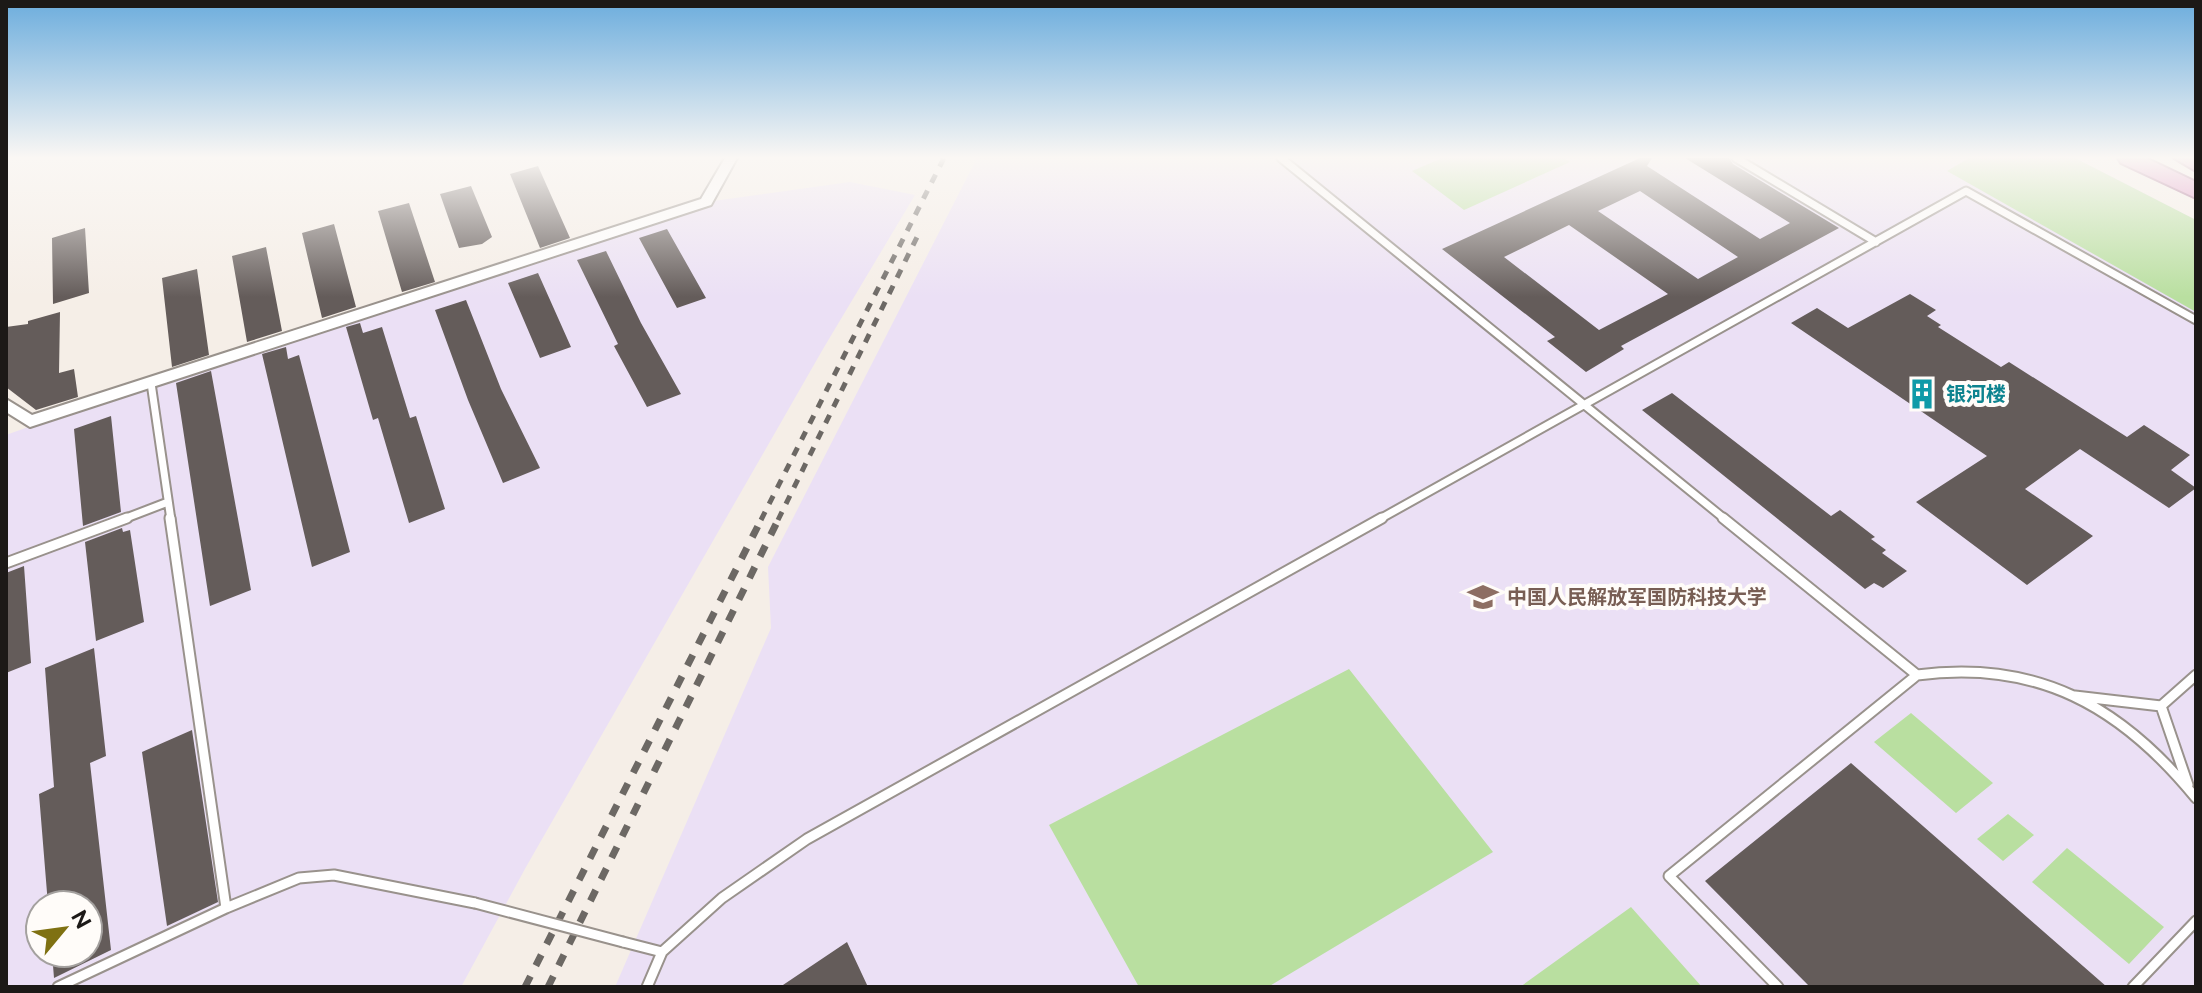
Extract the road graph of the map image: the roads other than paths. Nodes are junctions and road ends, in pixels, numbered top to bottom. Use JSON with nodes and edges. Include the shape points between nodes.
{"nodes":[{"id":1,"x":699,"y":204,"type":"edge"},
{"id":2,"x":1338,"y":204,"type":"edge"},
{"id":3,"x":1813,"y":204,"type":"edge"},
{"id":4,"x":1942,"y":204,"type":"edge"},
{"id":5,"x":1990,"y":204,"type":"edge"},
{"id":6,"x":1876,"y":242,"type":"junction"},
{"id":7,"x":2196,"y":320,"type":"edge"},
{"id":8,"x":151,"y":383,"type":"junction"},
{"id":9,"x":6,"y":404,"type":"edge"},
{"id":10,"x":1585,"y":406,"type":"junction"},
{"id":11,"x":168,"y":502,"type":"junction"},
{"id":12,"x":6,"y":563,"type":"edge"},
{"id":13,"x":1917,"y":675,"type":"junction"},
{"id":14,"x":2196,"y":675,"type":"edge"},
{"id":15,"x":2071,"y":695,"type":"junction"},
{"id":16,"x":2161,"y":706,"type":"junction"},
{"id":17,"x":2189,"y":788,"type":"junction"},
{"id":18,"x":2196,"y":798,"type":"edge"},
{"id":19,"x":226,"y":908,"type":"junction"},
{"id":20,"x":2196,"y":921,"type":"edge"},
{"id":21,"x":662,"y":952,"type":"junction"},
{"id":22,"x":58,"y":987,"type":"edge"},
{"id":23,"x":647,"y":987,"type":"edge"},
{"id":24,"x":1778,"y":987,"type":"edge"},
{"id":25,"x":2133,"y":987,"type":"edge"}],
"edges":[{"from":1,"to":8,"type":"street"},
{"from":2,"to":10,"type":"lane"},
{"from":3,"to":6,"type":"lane"},
{"from":4,"to":6,"type":"lane"},
{"from":5,"to":7,"type":"lane"},
{"from":6,"to":10,"type":"lane"},
{"from":8,"to":9,"type":"street","via":[[30,421]]},
{"from":8,"to":11,"type":"lane"},
{"from":10,"to":13,"type":"lane"},
{"from":10,"to":21,"type":"lane","via":[[807,839],[722,898]]},
{"from":11,"to":12,"type":"lane"},
{"from":11,"to":19,"type":"lane"},
{"from":13,"to":15,"type":"lane","via":[[1944,669],[2005,672]]},
{"from":13,"to":24,"type":"lane","via":[[1669,876]]},
{"from":14,"to":16,"type":"lane"},
{"from":15,"to":16,"type":"lane"},
{"from":15,"to":17,"type":"lane","via":[[2135,735]]},
{"from":16,"to":17,"type":"lane"},
{"from":17,"to":18,"type":"lane"},
{"from":19,"to":21,"type":"lane","bridge":true,"via":[[299,878],[334,875],[475,903]]},
{"from":19,"to":22,"type":"lane"},
{"from":20,"to":25,"type":"lane"},
{"from":21,"to":23,"type":"lane"}]}
